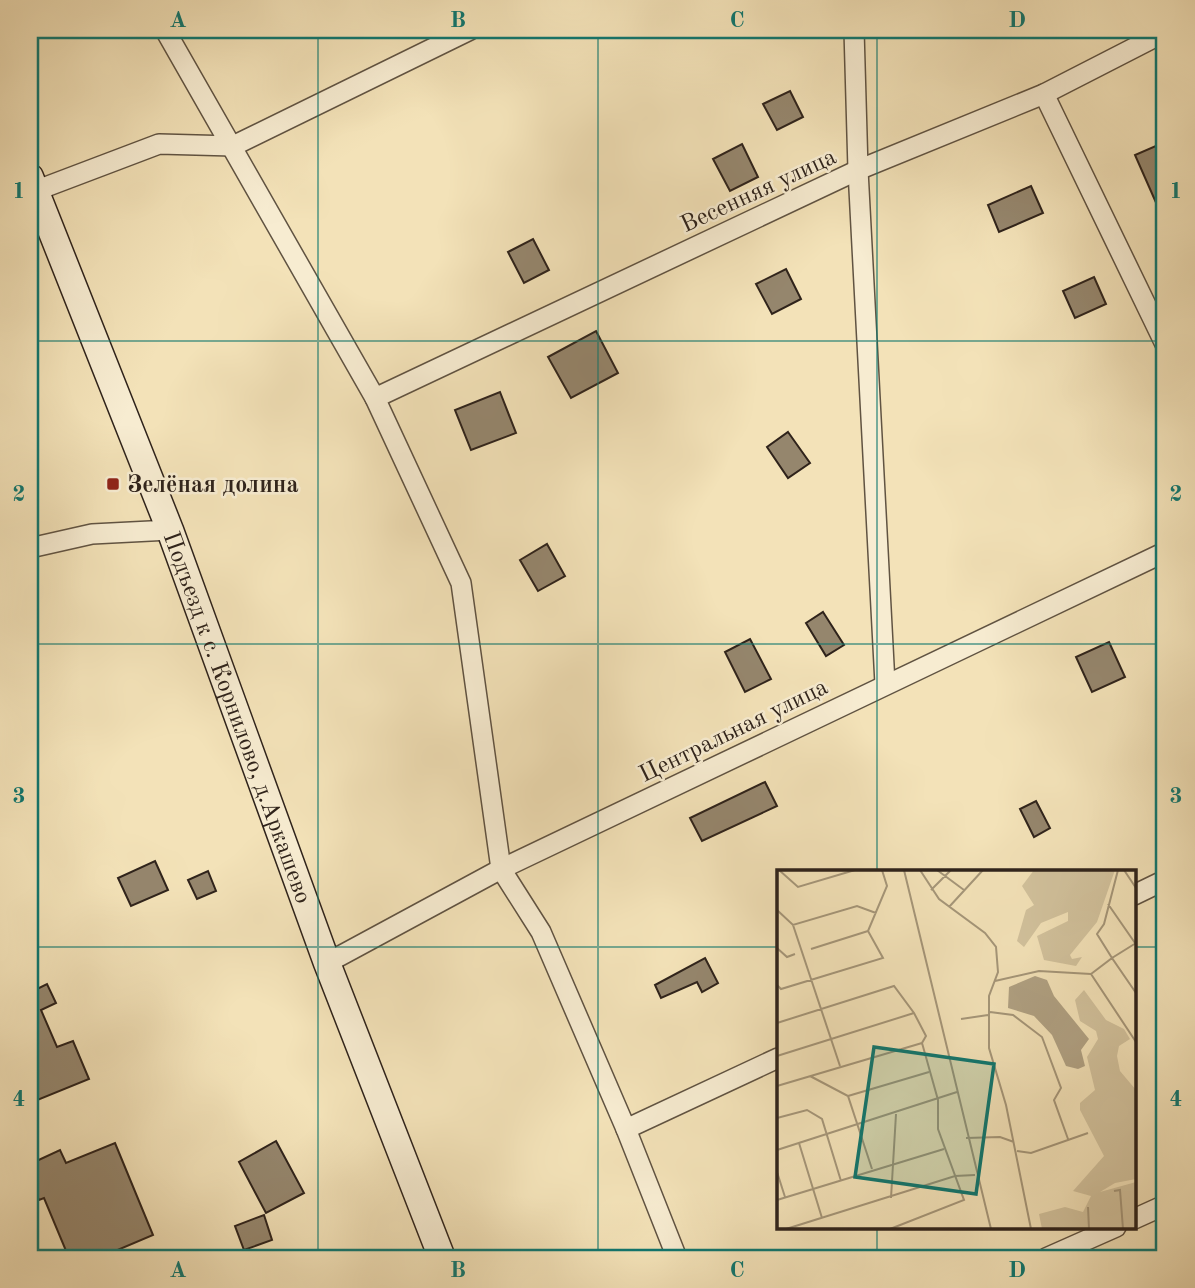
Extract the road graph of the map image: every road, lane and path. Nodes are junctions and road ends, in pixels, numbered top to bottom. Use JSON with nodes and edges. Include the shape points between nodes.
{"nodes":[{"id":1,"x":165,"y":30,"type":"edge"},
{"id":2,"x":470,"y":30,"type":"edge"},
{"id":3,"x":854,"y":30,"type":"edge"},
{"id":4,"x":1165,"y":32,"type":"edge"},
{"id":5,"x":1044,"y":94,"type":"junction"},
{"id":6,"x":233,"y":146,"type":"junction"},
{"id":7,"x":858,"y":170,"type":"junction"},
{"id":8,"x":33,"y":184,"type":"edge"},
{"id":9,"x":1165,"y":344,"type":"edge"},
{"id":10,"x":375,"y":398,"type":"junction"},
{"id":11,"x":170,"y":530,"type":"junction"},
{"id":12,"x":30,"y":548,"type":"edge"},
{"id":13,"x":1165,"y":552,"type":"edge"},
{"id":14,"x":885,"y":684,"type":"junction"},
{"id":15,"x":501,"y":869,"type":"junction"},
{"id":16,"x":1165,"y":880,"type":"edge"},
{"id":17,"x":1136,"y":894,"type":"edge"},
{"id":18,"x":327,"y":963,"type":"junction"},
{"id":19,"x":777,"y":1059,"type":"edge"},
{"id":20,"x":626,"y":1129,"type":"junction"},
{"id":21,"x":1165,"y":1205,"type":"edge"},
{"id":22,"x":1136,"y":1218,"type":"edge"},
{"id":23,"x":1114,"y":1228,"type":"edge"},
{"id":24,"x":442,"y":1258,"type":"edge"},
{"id":25,"x":677,"y":1258,"type":"edge"},
{"id":26,"x":1046,"y":1258,"type":"edge"}],
"edges":[{"from":1,"to":6,"type":"street"},
{"from":2,"to":6,"type":"street"},
{"from":3,"to":7,"type":"street"},
{"from":4,"to":5,"type":"street","name":"Весенняя улица"},
{"from":5,"to":7,"type":"street","name":"Весенняя улица"},
{"from":5,"to":9,"type":"street"},
{"from":6,"to":8,"type":"street","via":[[159,144]]},
{"from":6,"to":10,"type":"street"},
{"from":7,"to":10,"type":"street","name":"Весенняя улица"},
{"from":7,"to":14,"type":"street"},
{"from":8,"to":11,"type":"street","name":"Подъезд к с. Корнилово, д.Аркашево"},
{"from":10,"to":15,"type":"street","via":[[461,583]]},
{"from":11,"to":12,"type":"street","via":[[92,534]]},
{"from":11,"to":18,"type":"street","name":"Подъезд к с. Корнилово, д.Аркашево"},
{"from":13,"to":14,"type":"street","name":"Центральная улица"},
{"from":14,"to":15,"type":"street","name":"Центральная улица"},
{"from":15,"to":18,"type":"street","name":"Центральная улица"},
{"from":15,"to":20,"type":"street","via":[[541,932]]},
{"from":16,"to":17,"type":"street"},
{"from":18,"to":24,"type":"street","name":"Подъезд к с. Корнилово, д.Аркашево"},
{"from":19,"to":20,"type":"street"},
{"from":20,"to":25,"type":"street"},
{"from":21,"to":22,"type":"street"},
{"from":23,"to":26,"type":"street"}]}
